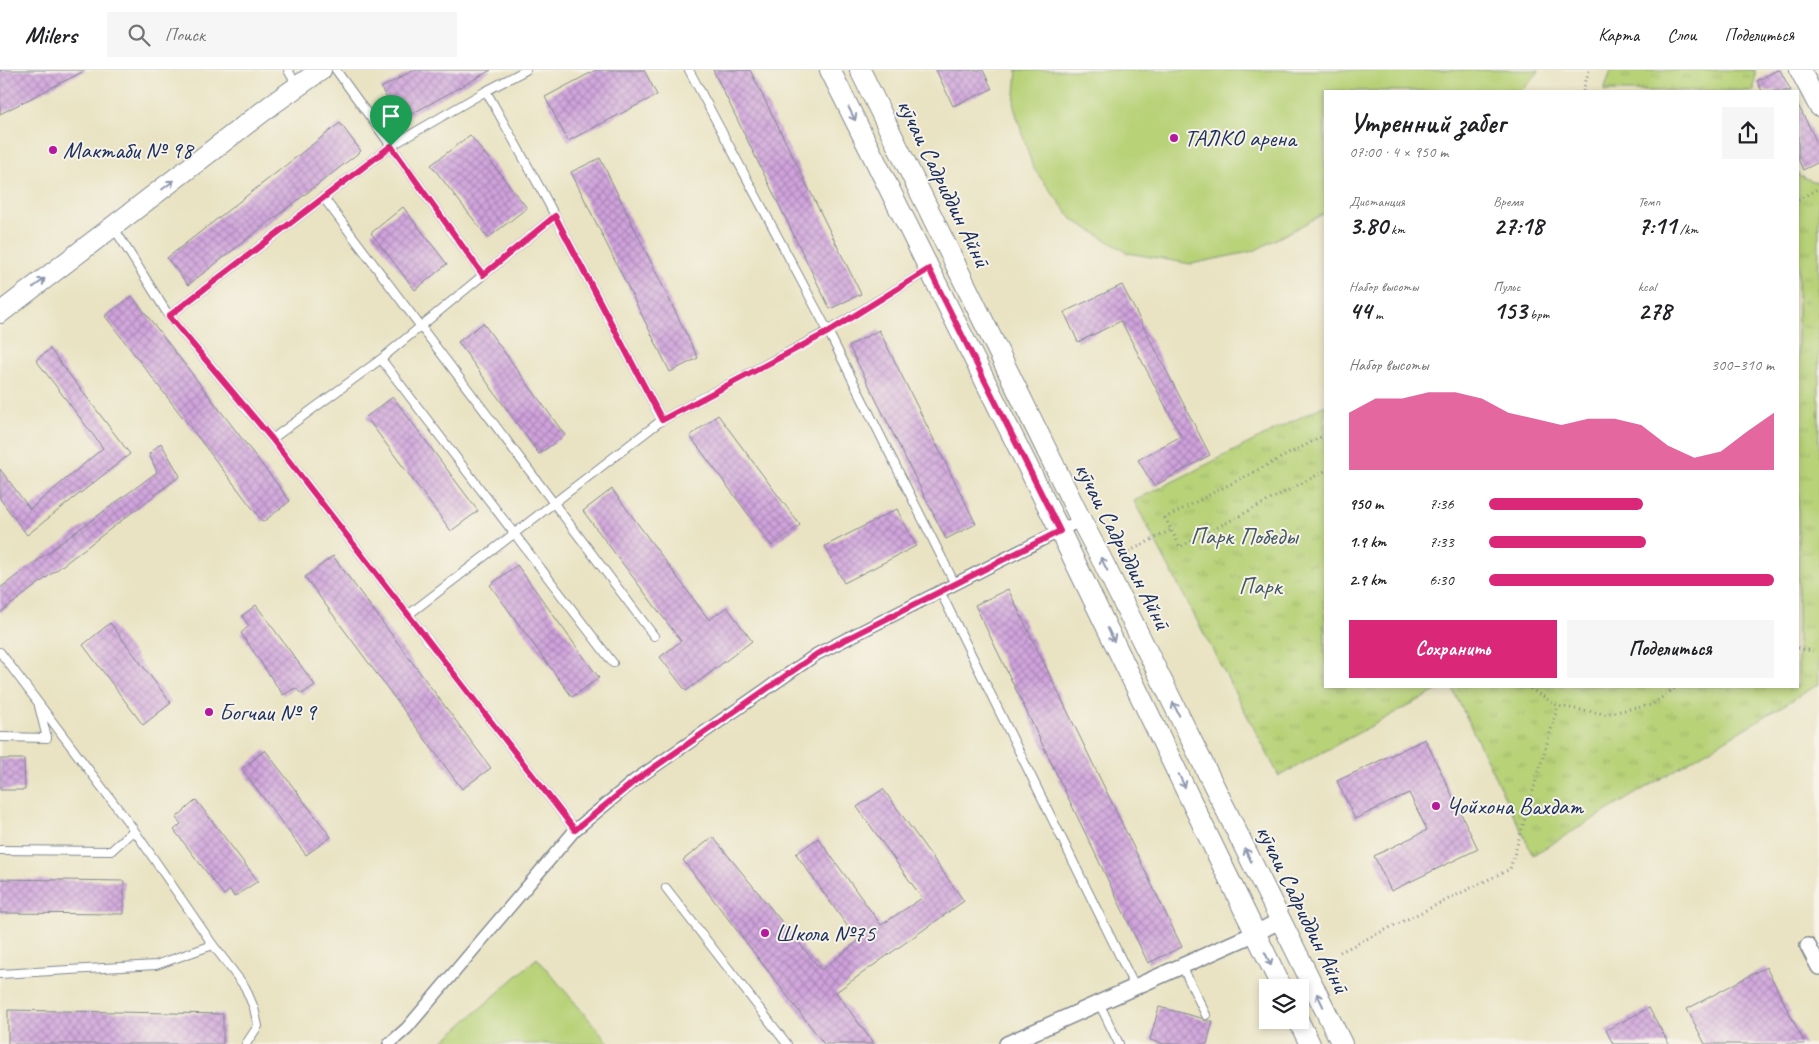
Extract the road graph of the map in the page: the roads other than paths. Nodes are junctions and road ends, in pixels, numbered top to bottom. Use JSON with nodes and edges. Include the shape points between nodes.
{"nodes":[{"id":1,"x":321,"y":70,"type":"edge"},
{"id":2,"x":336,"y":70,"type":"edge"},
{"id":3,"x":526,"y":70,"type":"edge"},
{"id":4,"x":689,"y":70,"type":"edge"},
{"id":5,"x":830,"y":70,"type":"edge"},
{"id":6,"x":860,"y":70,"type":"edge"},
{"id":7,"x":1800,"y":70,"type":"edge"},
{"id":8,"x":293,"y":78,"type":"edge"},
{"id":9,"x":486,"y":91,"type":"junction"},
{"id":10,"x":1819,"y":106,"type":"edge"},
{"id":11,"x":391,"y":146,"type":"junction"},
{"id":12,"x":323,"y":198,"type":"junction"},
{"id":13,"x":555,"y":216,"type":"junction"},
{"id":14,"x":113,"y":227,"type":"junction"},
{"id":15,"x":929,"y":269,"type":"junction"},
{"id":16,"x":483,"y":275,"type":"junction"},
{"id":17,"x":0,"y":313,"type":"edge"},
{"id":18,"x":169,"y":316,"type":"junction"},
{"id":19,"x":420,"y":326,"type":"junction"},
{"id":20,"x":828,"y":332,"type":"junction"},
{"id":21,"x":381,"y":359,"type":"junction"},
{"id":22,"x":662,"y":420,"type":"junction"},
{"id":23,"x":272,"y":439,"type":"junction"},
{"id":24,"x":555,"y":503,"type":"junction"},
{"id":25,"x":1081,"y":520,"type":"junction"},
{"id":26,"x":1060,"y":531,"type":"junction"},
{"id":27,"x":515,"y":534,"type":"junction"},
{"id":28,"x":955,"y":584,"type":"junction"},
{"id":29,"x":940,"y":591,"type":"junction"},
{"id":30,"x":408,"y":615,"type":"junction"},
{"id":31,"x":654,"y":636,"type":"dead end"},
{"id":32,"x":0,"y":652,"type":"edge"},
{"id":33,"x":613,"y":663,"type":"dead end"},
{"id":34,"x":38,"y":702,"type":"junction"},
{"id":35,"x":0,"y":737,"type":"edge"},
{"id":36,"x":134,"y":830,"type":"junction"},
{"id":37,"x":575,"y":830,"type":"junction"},
{"id":38,"x":0,"y":850,"type":"edge"},
{"id":39,"x":666,"y":888,"type":"dead end"},
{"id":40,"x":1281,"y":920,"type":"junction"},
{"id":41,"x":1256,"y":933,"type":"junction"},
{"id":42,"x":213,"y":945,"type":"junction"},
{"id":43,"x":1808,"y":946,"type":"dead end"},
{"id":44,"x":1182,"y":966,"type":"junction"},
{"id":45,"x":1819,"y":967,"type":"edge"},
{"id":46,"x":0,"y":974,"type":"edge"},
{"id":47,"x":1278,"y":979,"type":"edge"},
{"id":48,"x":1134,"y":987,"type":"junction"},
{"id":49,"x":1099,"y":1002,"type":"junction"},
{"id":50,"x":1206,"y":1015,"type":"dead end"},
{"id":51,"x":1302,"y":1029,"type":"edge"},
{"id":52,"x":246,"y":1044,"type":"edge"},
{"id":53,"x":389,"y":1044,"type":"edge"},
{"id":54,"x":788,"y":1044,"type":"edge"},
{"id":55,"x":1007,"y":1044,"type":"edge"},
{"id":56,"x":1118,"y":1044,"type":"edge"},
{"id":57,"x":1310,"y":1044,"type":"edge"},
{"id":58,"x":1342,"y":1044,"type":"edge"}],
"edges":[{"from":1,"to":8,"type":"street"},
{"from":2,"to":11,"type":"lane"},
{"from":3,"to":9,"type":"lane"},
{"from":4,"to":20,"type":"lane"},
{"from":5,"to":15,"type":"street","name":"кӯчаи Садриддин Айнӣ","one_way":true},
{"from":6,"to":25,"type":"street","name":"кӯчаи Садриддин Айнӣ"},
{"from":7,"to":10,"type":"street"},
{"from":14,"to":8,"type":"street","one_way":true},
{"from":9,"to":11,"type":"lane"},
{"from":9,"to":13,"type":"lane"},
{"from":11,"to":12,"type":"lane"},
{"from":11,"to":16,"type":"lane"},
{"from":12,"to":18,"type":"lane"},
{"from":12,"to":19,"type":"lane"},
{"from":13,"to":16,"type":"lane"},
{"from":13,"to":22,"type":"lane"},
{"from":17,"to":14,"type":"street","one_way":true},
{"from":14,"to":18,"type":"lane"},
{"from":15,"to":20,"type":"lane"},
{"from":15,"to":26,"type":"street","name":"кӯчаи Садриддин Айнӣ"},
{"from":16,"to":19,"type":"lane"},
{"from":18,"to":23,"type":"lane"},
{"from":19,"to":21,"type":"lane"},
{"from":19,"to":24,"type":"lane"},
{"from":20,"to":22,"type":"lane"},
{"from":20,"to":28,"type":"lane"},
{"from":21,"to":23,"type":"lane"},
{"from":21,"to":27,"type":"lane"},
{"from":22,"to":24,"type":"lane"},
{"from":23,"to":30,"type":"lane"},
{"from":24,"to":27,"type":"lane"},
{"from":24,"to":31,"type":"lane"},
{"from":25,"to":26,"type":"street"},
{"from":40,"to":25,"type":"street","name":"кӯчаи Садриддин Айнӣ","one_way":true},
{"from":26,"to":28,"type":"street"},
{"from":26,"to":41,"type":"street","name":"кӯчаи Садриддин Айнӣ","one_way":true},
{"from":27,"to":30,"type":"lane"},
{"from":27,"to":33,"type":"lane"},
{"from":28,"to":29,"type":"street"},
{"from":29,"to":37,"type":"street","via":[[817,654],[636,780]]},
{"from":29,"to":48,"type":"lane"},
{"from":30,"to":37,"type":"lane"},
{"from":32,"to":34,"type":"lane"},
{"from":34,"to":35,"type":"lane","via":[[47,738]]},
{"from":34,"to":36,"type":"lane"},
{"from":36,"to":38,"type":"lane","via":[[111,851]]},
{"from":36,"to":42,"type":"lane"},
{"from":37,"to":53,"type":"street","via":[[407,1028]]},
{"from":39,"to":54,"type":"lane"},
{"from":40,"to":41,"type":"street"},
{"from":58,"to":40,"type":"street","name":"кӯчаи Садриддин Айнӣ","one_way":true},
{"from":41,"to":44,"type":"street"},
{"from":41,"to":47,"type":"street","name":"кӯчаи Садриддин Айнӣ","one_way":true},
{"from":42,"to":46,"type":"lane","via":[[156,965]]},
{"from":42,"to":52,"type":"lane","via":[[245,987],[254,1008],[258,1026]]},
{"from":43,"to":45,"type":"street"},
{"from":44,"to":48,"type":"street"},
{"from":44,"to":50,"type":"lane"},
{"from":48,"to":49,"type":"street"},
{"from":49,"to":55,"type":"street"},
{"from":49,"to":56,"type":"lane"},
{"from":51,"to":57,"type":"street"}]}
